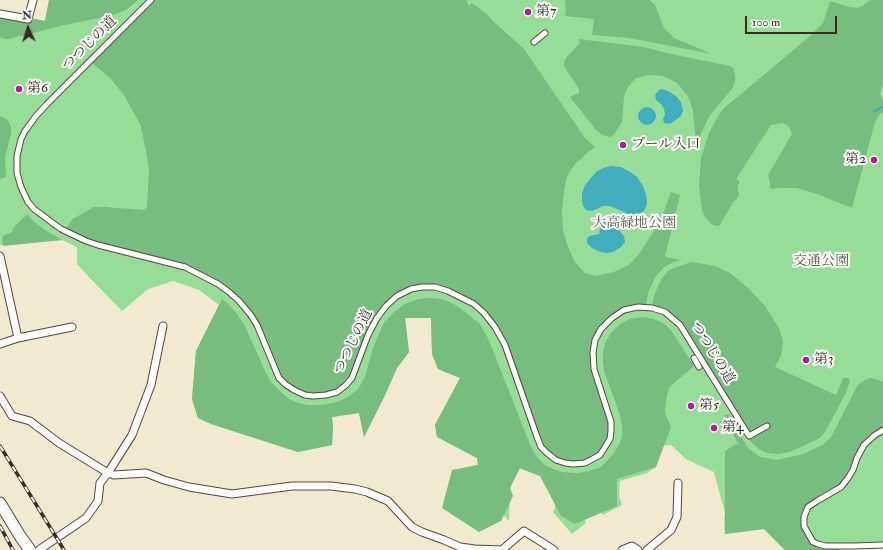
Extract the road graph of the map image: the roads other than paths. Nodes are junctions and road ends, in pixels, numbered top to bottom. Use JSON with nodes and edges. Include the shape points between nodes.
{"nodes":[{"id":1,"x":33,"y":0,"type":"edge"},
{"id":2,"x":151,"y":0,"type":"edge"},
{"id":3,"x":0,"y":14,"type":"edge"},
{"id":4,"x":545,"y":33,"type":"dead end"},
{"id":5,"x":534,"y":42,"type":"dead end"},
{"id":6,"x":0,"y":256,"type":"edge"},
{"id":7,"x":162,"y":326,"type":"dead end"},
{"id":8,"x":72,"y":327,"type":"dead end"},
{"id":9,"x":18,"y":338,"type":"junction"},
{"id":10,"x":0,"y":344,"type":"edge"},
{"id":11,"x":694,"y":358,"type":"dead end"},
{"id":12,"x":699,"y":367,"type":"dead end"},
{"id":13,"x":0,"y":396,"type":"edge"},
{"id":14,"x":767,"y":426,"type":"dead end"},
{"id":15,"x":883,"y":430,"type":"edge"},
{"id":16,"x":108,"y":473,"type":"junction"},
{"id":17,"x":678,"y":483,"type":"dead end"},
{"id":18,"x":0,"y":503,"type":"edge"},
{"id":19,"x":883,"y":545,"type":"edge"},
{"id":20,"x":30,"y":550,"type":"edge"},
{"id":21,"x":39,"y":550,"type":"edge"},
{"id":22,"x":554,"y":550,"type":"edge"},
{"id":23,"x":622,"y":550,"type":"edge"},
{"id":24,"x":638,"y":550,"type":"edge"},
{"id":25,"x":647,"y":550,"type":"edge"}],
"edges":[{"from":1,"to":3,"type":"street","via":[[28,19]]},
{"from":2,"to":14,"type":"street","name":"つつじの道","via":[[47,104],[25,131],[17,156],[17,173],[21,187],[34,209],[61,229],[92,243],[185,266],[229,292],[250,314],[279,378],[285,384],[305,395],[337,392],[352,378],[368,335],[386,306],[397,296],[411,289],[435,287],[474,304],[495,327],[505,345],[541,447],[556,460],[573,464],[585,463],[600,455],[610,439],[611,422],[594,369],[595,340],[612,318],[624,310],[638,307],[665,312],[680,325],[749,436]]},
{"from":4,"to":5,"type":"street"},
{"from":6,"to":9,"type":"street"},
{"from":7,"to":16,"type":"street","via":[[151,385],[132,435]]},
{"from":8,"to":9,"type":"street"},
{"from":9,"to":10,"type":"street"},
{"from":11,"to":12,"type":"street"},
{"from":13,"to":16,"type":"street","via":[[12,416],[30,421],[59,443]]},
{"from":15,"to":19,"type":"street","via":[[864,445],[853,470],[841,487],[808,507],[804,517],[804,526],[813,542],[818,544]]},
{"from":16,"to":21,"type":"street","via":[[100,483],[98,501],[86,518]]},
{"from":16,"to":22,"type":"street","via":[[146,473],[189,487],[232,494],[292,486],[355,489],[388,501],[412,527],[460,547],[502,550],[524,531]]},
{"from":17,"to":25,"type":"street","via":[[677,517],[671,530]]},
{"from":18,"to":20,"type":"main road"},
{"from":23,"to":24,"type":"street","via":[[632,546]]}]}
